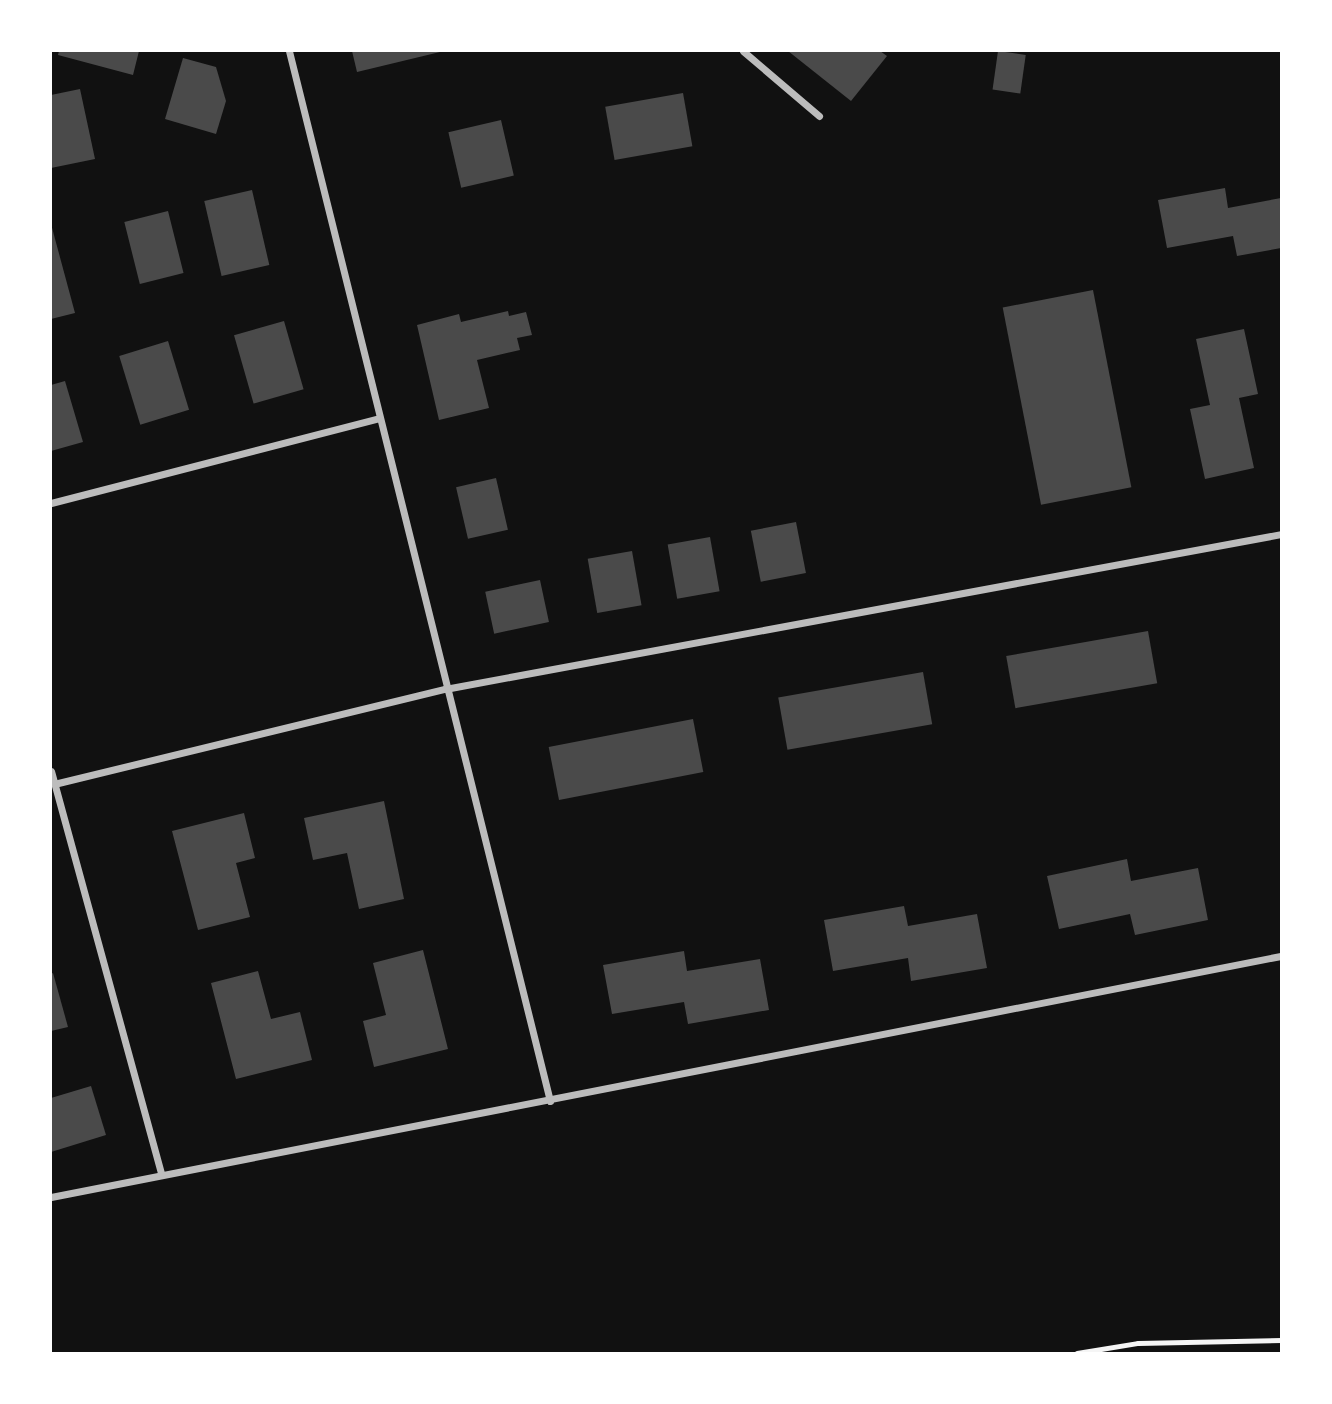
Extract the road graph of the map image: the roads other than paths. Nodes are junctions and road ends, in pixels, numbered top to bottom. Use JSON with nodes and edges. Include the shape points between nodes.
{"nodes":[{"id":1,"x":289,"y":51,"type":"edge"},
{"id":2,"x":743,"y":51,"type":"edge"},
{"id":3,"x":819,"y":116,"type":"dead end"},
{"id":4,"x":379,"y":418,"type":"junction"},
{"id":5,"x":51,"y":503,"type":"edge"},
{"id":6,"x":1281,"y":534,"type":"edge"},
{"id":7,"x":449,"y":688,"type":"junction"},
{"id":8,"x":51,"y":771,"type":"edge"},
{"id":9,"x":54,"y":784,"type":"junction"},
{"id":10,"x":1281,"y":956,"type":"edge"},
{"id":11,"x":550,"y":1101,"type":"junction"},
{"id":12,"x":161,"y":1174,"type":"junction"},
{"id":13,"x":51,"y":1197,"type":"edge"}],
"edges":[{"from":1,"to":4,"type":"street"},
{"from":2,"to":3,"type":"street"},
{"from":4,"to":5,"type":"street"},
{"from":4,"to":7,"type":"street"},
{"from":6,"to":7,"type":"street"},
{"from":7,"to":9,"type":"street"},
{"from":7,"to":11,"type":"street"},
{"from":8,"to":9,"type":"street"},
{"from":9,"to":12,"type":"street"},
{"from":10,"to":11,"type":"street"},
{"from":11,"to":12,"type":"street"},
{"from":12,"to":13,"type":"street"}]}
